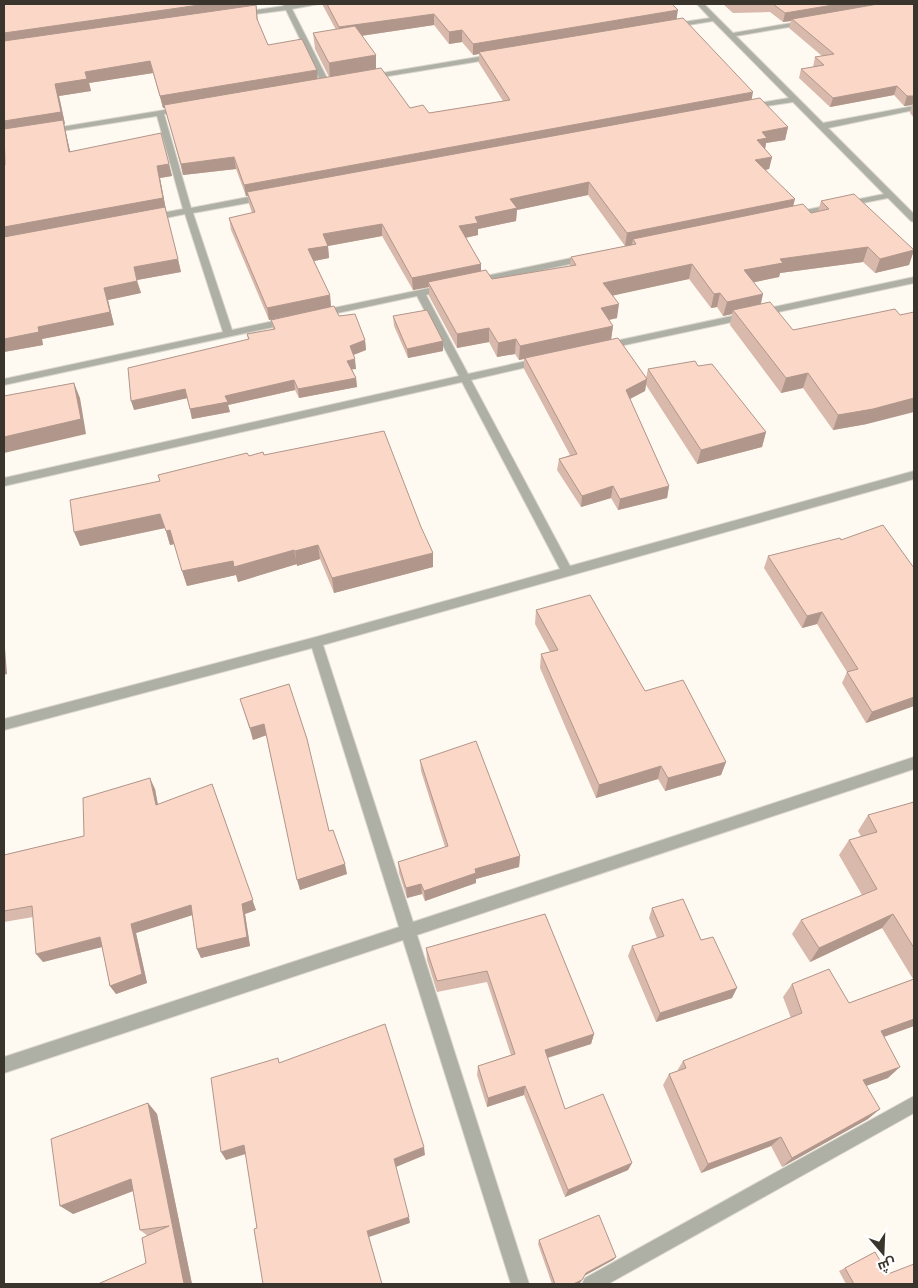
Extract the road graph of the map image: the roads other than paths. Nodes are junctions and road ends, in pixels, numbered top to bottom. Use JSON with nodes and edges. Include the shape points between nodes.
{"nodes":[{"id":1,"x":314,"y":4,"type":"edge"},
{"id":2,"x":700,"y":4,"type":"edge"},
{"id":3,"x":287,"y":6,"type":"edge"},
{"id":4,"x":229,"y":16,"type":"edge"},
{"id":5,"x":715,"y":19,"type":"junction"},
{"id":6,"x":816,"y":20,"type":"edge"},
{"id":7,"x":666,"y":27,"type":"edge"},
{"id":8,"x":731,"y":35,"type":"junction"},
{"id":9,"x":501,"y":55,"type":"edge"},
{"id":10,"x":364,"y":78,"type":"edge"},
{"id":11,"x":335,"y":82,"type":"edge"},
{"id":12,"x":326,"y":84,"type":"junction"},
{"id":13,"x":316,"y":86,"type":"edge"},
{"id":14,"x":795,"y":99,"type":"junction"},
{"id":15,"x":189,"y":108,"type":"edge"},
{"id":16,"x":746,"y":108,"type":"edge"},
{"id":17,"x":914,"y":108,"type":"edge"},
{"id":18,"x":160,"y":113,"type":"junction"},
{"id":19,"x":823,"y":126,"type":"junction"},
{"id":20,"x":43,"y":132,"type":"edge"},
{"id":21,"x":276,"y":195,"type":"edge"},
{"id":22,"x":890,"y":195,"type":"junction"},
{"id":23,"x":188,"y":211,"type":"junction"},
{"id":24,"x":782,"y":218,"type":"edge"},
{"id":25,"x":914,"y":219,"type":"edge"},
{"id":26,"x":140,"y":220,"type":"edge"},
{"id":27,"x":596,"y":256,"type":"edge"},
{"id":28,"x":914,"y":280,"type":"edge"},
{"id":29,"x":469,"y":282,"type":"edge"},
{"id":30,"x":449,"y":286,"type":"edge"},
{"id":31,"x":420,"y":292,"type":"junction"},
{"id":32,"x":228,"y":333,"type":"junction"},
{"id":33,"x":592,"y":349,"type":"edge"},
{"id":34,"x":554,"y":358,"type":"edge"},
{"id":35,"x":466,"y":377,"type":"junction"},
{"id":36,"x":4,"y":382,"type":"edge"},
{"id":37,"x":914,"y":475,"type":"edge"},
{"id":38,"x":4,"y":482,"type":"edge"},
{"id":39,"x":568,"y":573,"type":"junction"},
{"id":40,"x":316,"y":642,"type":"junction"},
{"id":41,"x":4,"y":724,"type":"edge"},
{"id":42,"x":914,"y":763,"type":"edge"},
{"id":43,"x":409,"y":931,"type":"junction"},
{"id":44,"x":4,"y":1065,"type":"edge"},
{"id":45,"x":914,"y":1104,"type":"edge"},
{"id":46,"x":520,"y":1284,"type":"edge"},
{"id":47,"x":591,"y":1284,"type":"edge"}],
"edges":[{"from":1,"to":3,"type":"street"},
{"from":2,"to":5,"type":"street"},
{"from":3,"to":4,"type":"street"},
{"from":3,"to":12,"type":"street"},
{"from":5,"to":7,"type":"street"},
{"from":5,"to":8,"type":"street"},
{"from":6,"to":8,"type":"street"},
{"from":8,"to":14,"type":"street"},
{"from":9,"to":10,"type":"street"},
{"from":11,"to":12,"type":"street"},
{"from":12,"to":13,"type":"street"},
{"from":14,"to":16,"type":"street"},
{"from":14,"to":19,"type":"street"},
{"from":15,"to":18,"type":"street"},
{"from":17,"to":19,"type":"street"},
{"from":18,"to":20,"type":"street"},
{"from":18,"to":23,"type":"street"},
{"from":19,"to":22,"type":"street"},
{"from":21,"to":23,"type":"street"},
{"from":22,"to":24,"type":"street"},
{"from":22,"to":25,"type":"street"},
{"from":23,"to":26,"type":"street"},
{"from":23,"to":32,"type":"street"},
{"from":27,"to":29,"type":"street"},
{"from":28,"to":33,"type":"street"},
{"from":30,"to":31,"type":"street"},
{"from":31,"to":32,"type":"street"},
{"from":31,"to":35,"type":"street"},
{"from":32,"to":36,"type":"street"},
{"from":34,"to":35,"type":"street"},
{"from":35,"to":38,"type":"street"},
{"from":35,"to":39,"type":"street"},
{"from":37,"to":39,"type":"street"},
{"from":39,"to":40,"type":"street"},
{"from":40,"to":41,"type":"street"},
{"from":40,"to":43,"type":"street"},
{"from":42,"to":43,"type":"street"},
{"from":43,"to":44,"type":"street"},
{"from":43,"to":46,"type":"street"},
{"from":45,"to":47,"type":"street"}]}
